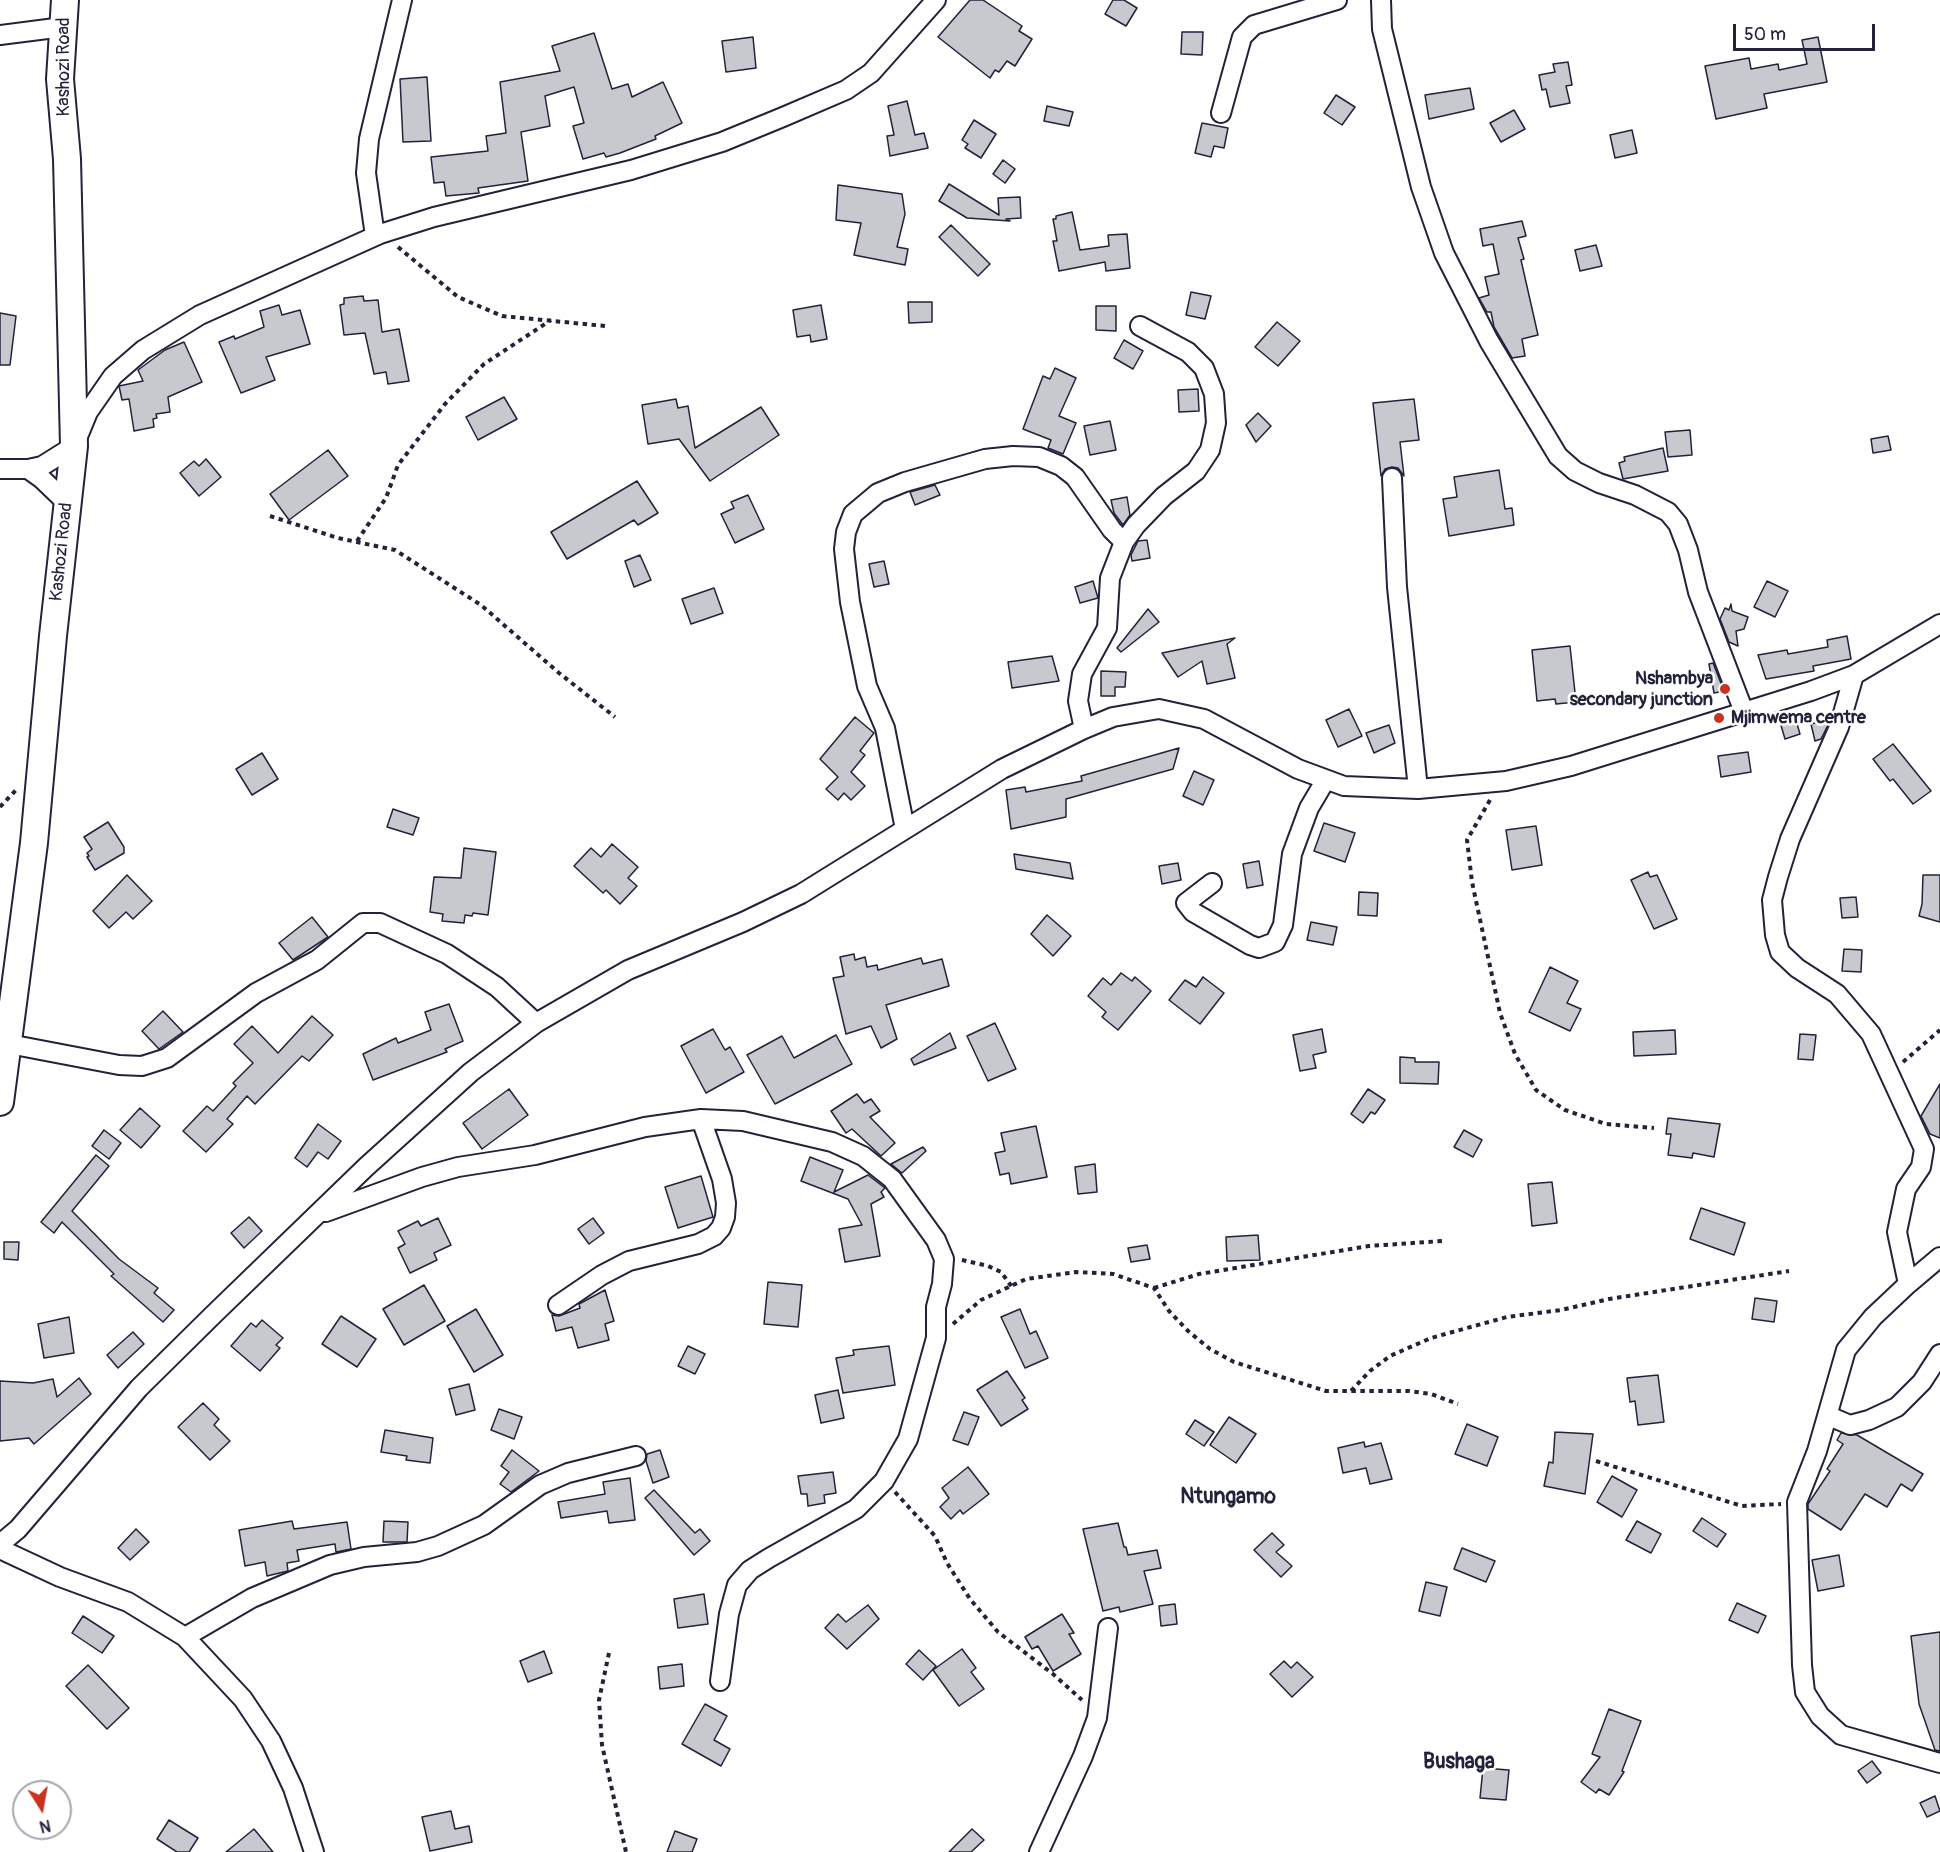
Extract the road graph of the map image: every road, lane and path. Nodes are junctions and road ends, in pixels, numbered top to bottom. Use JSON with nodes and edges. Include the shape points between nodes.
{"nodes":[{"id":1,"x":65,"y":0,"type":"edge"},
{"id":2,"x":402,"y":0,"type":"edge"},
{"id":3,"x":936,"y":0,"type":"edge"},
{"id":4,"x":1337,"y":0,"type":"edge"},
{"id":5,"x":1381,"y":0,"type":"edge"},
{"id":6,"x":63,"y":27,"type":"junction"},
{"id":7,"x":0,"y":35,"type":"edge"},
{"id":8,"x":1221,"y":113,"type":"dead end"},
{"id":9,"x":378,"y":235,"type":"junction"},
{"id":10,"x":551,"y":320,"type":"junction"},
{"id":11,"x":605,"y":326,"type":"dead end"},
{"id":12,"x":1140,"y":326,"type":"dead end"},
{"id":13,"x":74,"y":446,"type":"junction"},
{"id":14,"x":0,"y":469,"type":"edge"},
{"id":15,"x":28,"y":469,"type":"junction"},
{"id":16,"x":1392,"y":478,"type":"dead end"},
{"id":17,"x":68,"y":504,"type":"junction"},
{"id":18,"x":270,"y":516,"type":"dead end"},
{"id":19,"x":357,"y":541,"type":"junction"},
{"id":20,"x":1124,"y":542,"type":"junction"},
{"id":21,"x":1938,"y":627,"type":"edge"},
{"id":22,"x":1854,"y":675,"type":"junction"},
{"id":23,"x":1744,"y":712,"type":"junction"},
{"id":24,"x":615,"y":717,"type":"dead end"},
{"id":25,"x":1084,"y":729,"type":"junction"},
{"id":26,"x":1325,"y":781,"type":"junction"},
{"id":27,"x":1506,"y":781,"type":"junction"},
{"id":28,"x":1418,"y":789,"type":"junction"},
{"id":29,"x":905,"y":829,"type":"junction"},
{"id":30,"x":1212,"y":882,"type":"dead end"},
{"id":31,"x":536,"y":1023,"type":"junction"},
{"id":32,"x":1940,"y":1030,"type":"edge"},
{"id":33,"x":9,"y":1044,"type":"junction"},
{"id":34,"x":1891,"y":1071,"type":"junction"},
{"id":35,"x":0,"y":1102,"type":"edge"},
{"id":36,"x":701,"y":1119,"type":"junction"},
{"id":37,"x":1654,"y":1128,"type":"dead end"},
{"id":38,"x":319,"y":1215,"type":"junction"},
{"id":39,"x":1442,"y":1241,"type":"dead end"},
{"id":40,"x":1940,"y":1257,"type":"edge"},
{"id":41,"x":944,"y":1259,"type":"junction"},
{"id":42,"x":1789,"y":1271,"type":"dead end"},
{"id":43,"x":1908,"y":1284,"type":"junction"},
{"id":44,"x":1012,"y":1287,"type":"junction"},
{"id":45,"x":1154,"y":1288,"type":"junction"},
{"id":46,"x":558,"y":1305,"type":"dead end"},
{"id":47,"x":936,"y":1338,"type":"junction"},
{"id":48,"x":1940,"y":1354,"type":"edge"},
{"id":49,"x":1350,"y":1392,"type":"junction"},
{"id":50,"x":1458,"y":1404,"type":"dead end"},
{"id":51,"x":1829,"y":1416,"type":"junction"},
{"id":52,"x":636,"y":1456,"type":"dead end"},
{"id":53,"x":1596,"y":1461,"type":"dead end"},
{"id":54,"x":884,"y":1480,"type":"junction"},
{"id":55,"x":1797,"y":1502,"type":"junction"},
{"id":56,"x":0,"y":1544,"type":"edge"},
{"id":57,"x":0,"y":1549,"type":"edge"},
{"id":58,"x":1108,"y":1628,"type":"dead end"},
{"id":59,"x":185,"y":1637,"type":"junction"},
{"id":60,"x":609,"y":1653,"type":"dead end"},
{"id":61,"x":720,"y":1682,"type":"dead end"},
{"id":62,"x":1097,"y":1718,"type":"junction"},
{"id":63,"x":1940,"y":1763,"type":"edge"},
{"id":64,"x":314,"y":1852,"type":"edge"},
{"id":65,"x":626,"y":1852,"type":"edge"},
{"id":66,"x":1039,"y":1852,"type":"edge"}],
"edges":[{"from":1,"to":6,"type":"main road","name":"Kashozi Road"},
{"from":2,"to":9,"type":"street","via":[[369,139],[366,173]]},
{"from":3,"to":9,"type":"street","via":[[871,73],[846,90],[783,117],[722,142],[631,170],[435,217]]},
{"from":4,"to":8,"type":"street","via":[[1254,25],[1242,37]]},
{"from":5,"to":23,"type":"street","via":[[1382,29],[1421,188],[1444,253],[1489,341],[1558,456],[1575,471],[1668,512],[1678,524],[1698,592]]},
{"from":6,"to":7,"type":"street"},
{"from":6,"to":13,"type":"main road","name":"Kashozi Road","via":[[60,79],[67,159]]},
{"from":9,"to":10,"type":"path","via":[[458,297],[502,316]]},
{"from":9,"to":13,"type":"street","via":[[200,315],[143,350],[113,376],[88,412]]},
{"from":10,"to":11,"type":"path"},
{"from":10,"to":19,"type":"path","via":[[484,364],[445,404],[398,465],[386,498]]},
{"from":12,"to":20,"type":"street","via":[[1188,352],[1204,368],[1214,394],[1216,423],[1210,450],[1196,471],[1164,496]]},
{"from":13,"to":15,"type":"street","via":[[42,466]]},
{"from":13,"to":17,"type":"main road","name":"Kashozi Road"},
{"from":14,"to":15,"type":"street"},
{"from":15,"to":17,"type":"street"},
{"from":16,"to":28,"type":"street","via":[[1397,587]]},
{"from":17,"to":33,"type":"main road","name":"Kashozi Road","via":[[34,843]]},
{"from":18,"to":19,"type":"path"},
{"from":19,"to":24,"type":"path","via":[[395,550],[481,605]]},
{"from":20,"to":25,"type":"street","via":[[1110,578],[1107,628],[1082,674],[1078,702]]},
{"from":20,"to":29,"type":"street","via":[[1075,477],[1039,457],[985,459],[905,482],[878,493],[853,514],[844,549],[850,602],[867,686],[885,728]]},
{"from":21,"to":22,"type":"street"},
{"from":22,"to":23,"type":"street"},
{"from":22,"to":34,"type":"street","via":[[1839,727],[1778,877],[1772,900],[1773,916],[1780,952],[1854,1011]]},
{"from":23,"to":27,"type":"street","via":[[1571,766]]},
{"from":25,"to":26,"type":"street","via":[[1113,717],[1159,709],[1204,719]]},
{"from":25,"to":29,"type":"street","via":[[1002,769]]},
{"from":26,"to":28,"type":"street","via":[[1344,786]]},
{"from":26,"to":30,"type":"street","via":[[1309,808],[1292,854],[1283,925],[1275,942],[1259,948],[1250,945],[1192,912],[1186,903]]},
{"from":27,"to":28,"type":"street"},
{"from":27,"to":37,"type":"path","via":[[1482,810],[1467,840],[1500,1013],[1515,1054],[1536,1090],[1565,1110],[1606,1124]]},
{"from":29,"to":31,"type":"street","via":[[801,894],[628,970]]},
{"from":31,"to":33,"type":"street","via":[[497,987],[447,954],[380,924],[363,923],[317,960],[256,993],[167,1058],[142,1066],[119,1065]]},
{"from":31,"to":38,"type":"street","via":[[471,1072]]},
{"from":32,"to":34,"type":"path"},
{"from":33,"to":35,"type":"main road","name":"Kashozi Road"},
{"from":34,"to":43,"type":"street","via":[[1924,1149],[1920,1167],[1906,1189],[1897,1232]]},
{"from":36,"to":38,"type":"street","via":[[645,1127],[535,1155],[458,1167]]},
{"from":36,"to":41,"type":"street","via":[[743,1121],[795,1131],[863,1156],[892,1179],[909,1200]]},
{"from":36,"to":46,"type":"street","via":[[722,1179],[726,1203],[721,1228],[698,1244],[629,1261]]},
{"from":38,"to":56,"type":"street","via":[[139,1388],[18,1529]]},
{"from":39,"to":45,"type":"path","via":[[1369,1246],[1199,1274]]},
{"from":40,"to":43,"type":"street"},
{"from":41,"to":44,"type":"path","via":[[988,1266],[1001,1272]]},
{"from":41,"to":47,"type":"street","via":[[936,1307]]},
{"from":42,"to":49,"type":"path","via":[[1497,1319],[1431,1338],[1390,1356]]},
{"from":43,"to":51,"type":"street","via":[[1846,1350]]},
{"from":44,"to":45,"type":"path","via":[[1026,1279],[1094,1272]]},
{"from":44,"to":47,"type":"path","via":[[981,1300]]},
{"from":45,"to":49,"type":"path","via":[[1188,1330],[1210,1349],[1234,1362],[1299,1385]]},
{"from":47,"to":54,"type":"street","via":[[908,1439]]},
{"from":48,"to":51,"type":"street","via":[[1922,1382],[1897,1407],[1850,1425]]},
{"from":49,"to":50,"type":"path","via":[[1409,1391]]},
{"from":51,"to":55,"type":"street"},
{"from":52,"to":59,"type":"street","via":[[568,1473],[540,1485],[484,1525],[438,1546],[330,1565],[252,1598]]},
{"from":53,"to":55,"type":"path","via":[[1742,1506]]},
{"from":54,"to":61,"type":"street","via":[[856,1509],[750,1570],[737,1585]]},
{"from":54,"to":62,"type":"path","via":[[935,1536],[970,1599],[998,1632],[1053,1674]]},
{"from":55,"to":63,"type":"street","via":[[1805,1692],[1820,1716],[1841,1735]]},
{"from":57,"to":59,"type":"street","via":[[128,1602]]},
{"from":58,"to":62,"type":"street"},
{"from":59,"to":64,"type":"street","via":[[243,1699],[271,1740],[293,1788]]},
{"from":60,"to":65,"type":"path","via":[[599,1700],[602,1745]]},
{"from":62,"to":66,"type":"street"}]}
